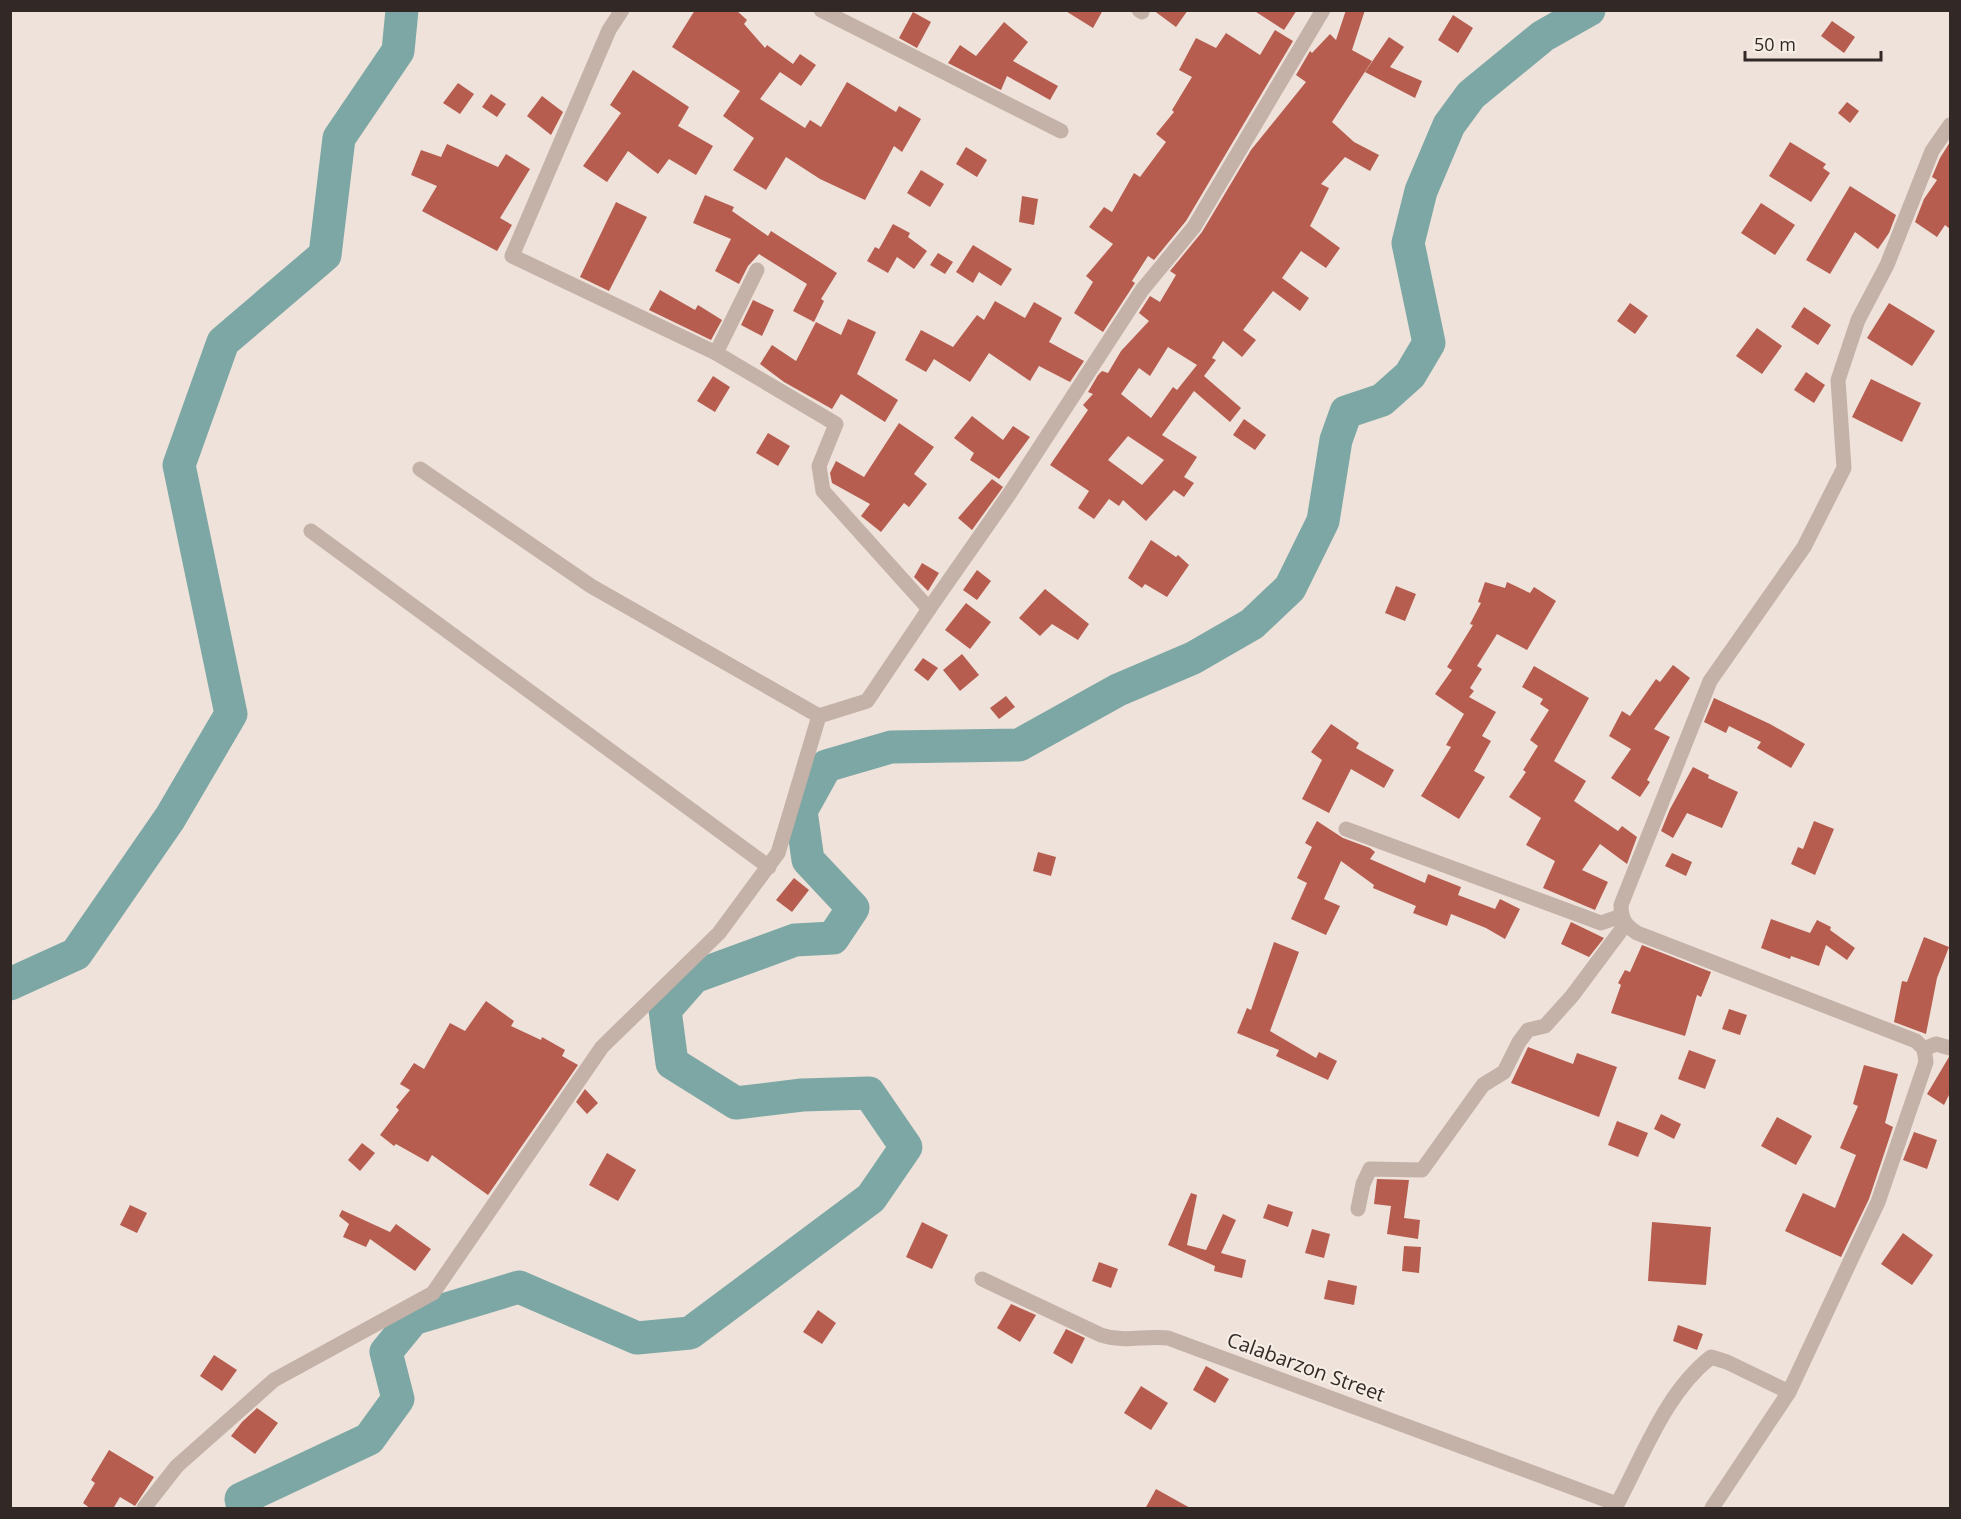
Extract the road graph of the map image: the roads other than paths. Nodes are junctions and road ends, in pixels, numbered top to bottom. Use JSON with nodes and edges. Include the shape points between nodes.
{"nodes":[{"id":1,"x":622,"y":10,"type":"edge"},
{"id":2,"x":821,"y":10,"type":"edge"},
{"id":3,"x":1323,"y":10,"type":"edge"},
{"id":4,"x":1950,"y":125,"type":"edge"},
{"id":5,"x":1061,"y":131,"type":"dead end"},
{"id":6,"x":758,"y":270,"type":"dead end"},
{"id":7,"x":716,"y":353,"type":"junction"},
{"id":8,"x":420,"y":469,"type":"dead end"},
{"id":9,"x":310,"y":531,"type":"dead end"},
{"id":10,"x":929,"y":609,"type":"junction"},
{"id":11,"x":819,"y":716,"type":"junction"},
{"id":12,"x":1347,"y":829,"type":"dead end"},
{"id":13,"x":769,"y":867,"type":"junction"},
{"id":14,"x":1623,"y":920,"type":"junction"},
{"id":15,"x":1950,"y":1047,"type":"edge"},
{"id":16,"x":1924,"y":1049,"type":"junction"},
{"id":17,"x":1358,"y":1209,"type":"dead end"},
{"id":18,"x":982,"y":1279,"type":"dead end"},
{"id":19,"x":1789,"y":1392,"type":"junction"},
{"id":20,"x":1616,"y":1506,"type":"edge"},
{"id":21,"x":144,"y":1509,"type":"edge"},
{"id":22,"x":1712,"y":1509,"type":"edge"}],
"edges":[{"from":1,"to":7,"type":"street","via":[[609,30],[512,256]]},
{"from":2,"to":5,"type":"street"},
{"from":3,"to":10,"type":"street","via":[[1194,227],[1142,290]]},
{"from":4,"to":14,"type":"street","via":[[1932,152],[1887,265],[1858,320],[1838,380],[1844,468],[1804,548],[1710,681],[1621,904]]},
{"from":6,"to":7,"type":"street"},
{"from":7,"to":10,"type":"street","via":[[836,424],[819,466],[823,492]]},
{"from":8,"to":11,"type":"street","via":[[591,586]]},
{"from":9,"to":13,"type":"street"},
{"from":10,"to":11,"type":"street","via":[[867,701]]},
{"from":11,"to":13,"type":"street","via":[[778,853]]},
{"from":12,"to":14,"type":"street","via":[[1600,922]]},
{"from":13,"to":21,"type":"street","via":[[719,933],[602,1047],[433,1293],[274,1380],[177,1466]]},
{"from":14,"to":16,"type":"street","via":[[1636,933],[1916,1041]]},
{"from":14,"to":17,"type":"street","via":[[1572,996],[1545,1026],[1528,1030],[1504,1072],[1484,1084],[1422,1170],[1370,1169]]},
{"from":15,"to":16,"type":"street","via":[[1936,1044]]},
{"from":16,"to":19,"type":"street","via":[[1926,1062],[1878,1202]]},
{"from":18,"to":20,"type":"street","name":"Calabarzon Street","via":[[1116,1341],[1168,1338]]},
{"from":19,"to":20,"type":"street","via":[[1711,1358],[1696,1369],[1671,1402]]},
{"from":19,"to":22,"type":"street"}]}
